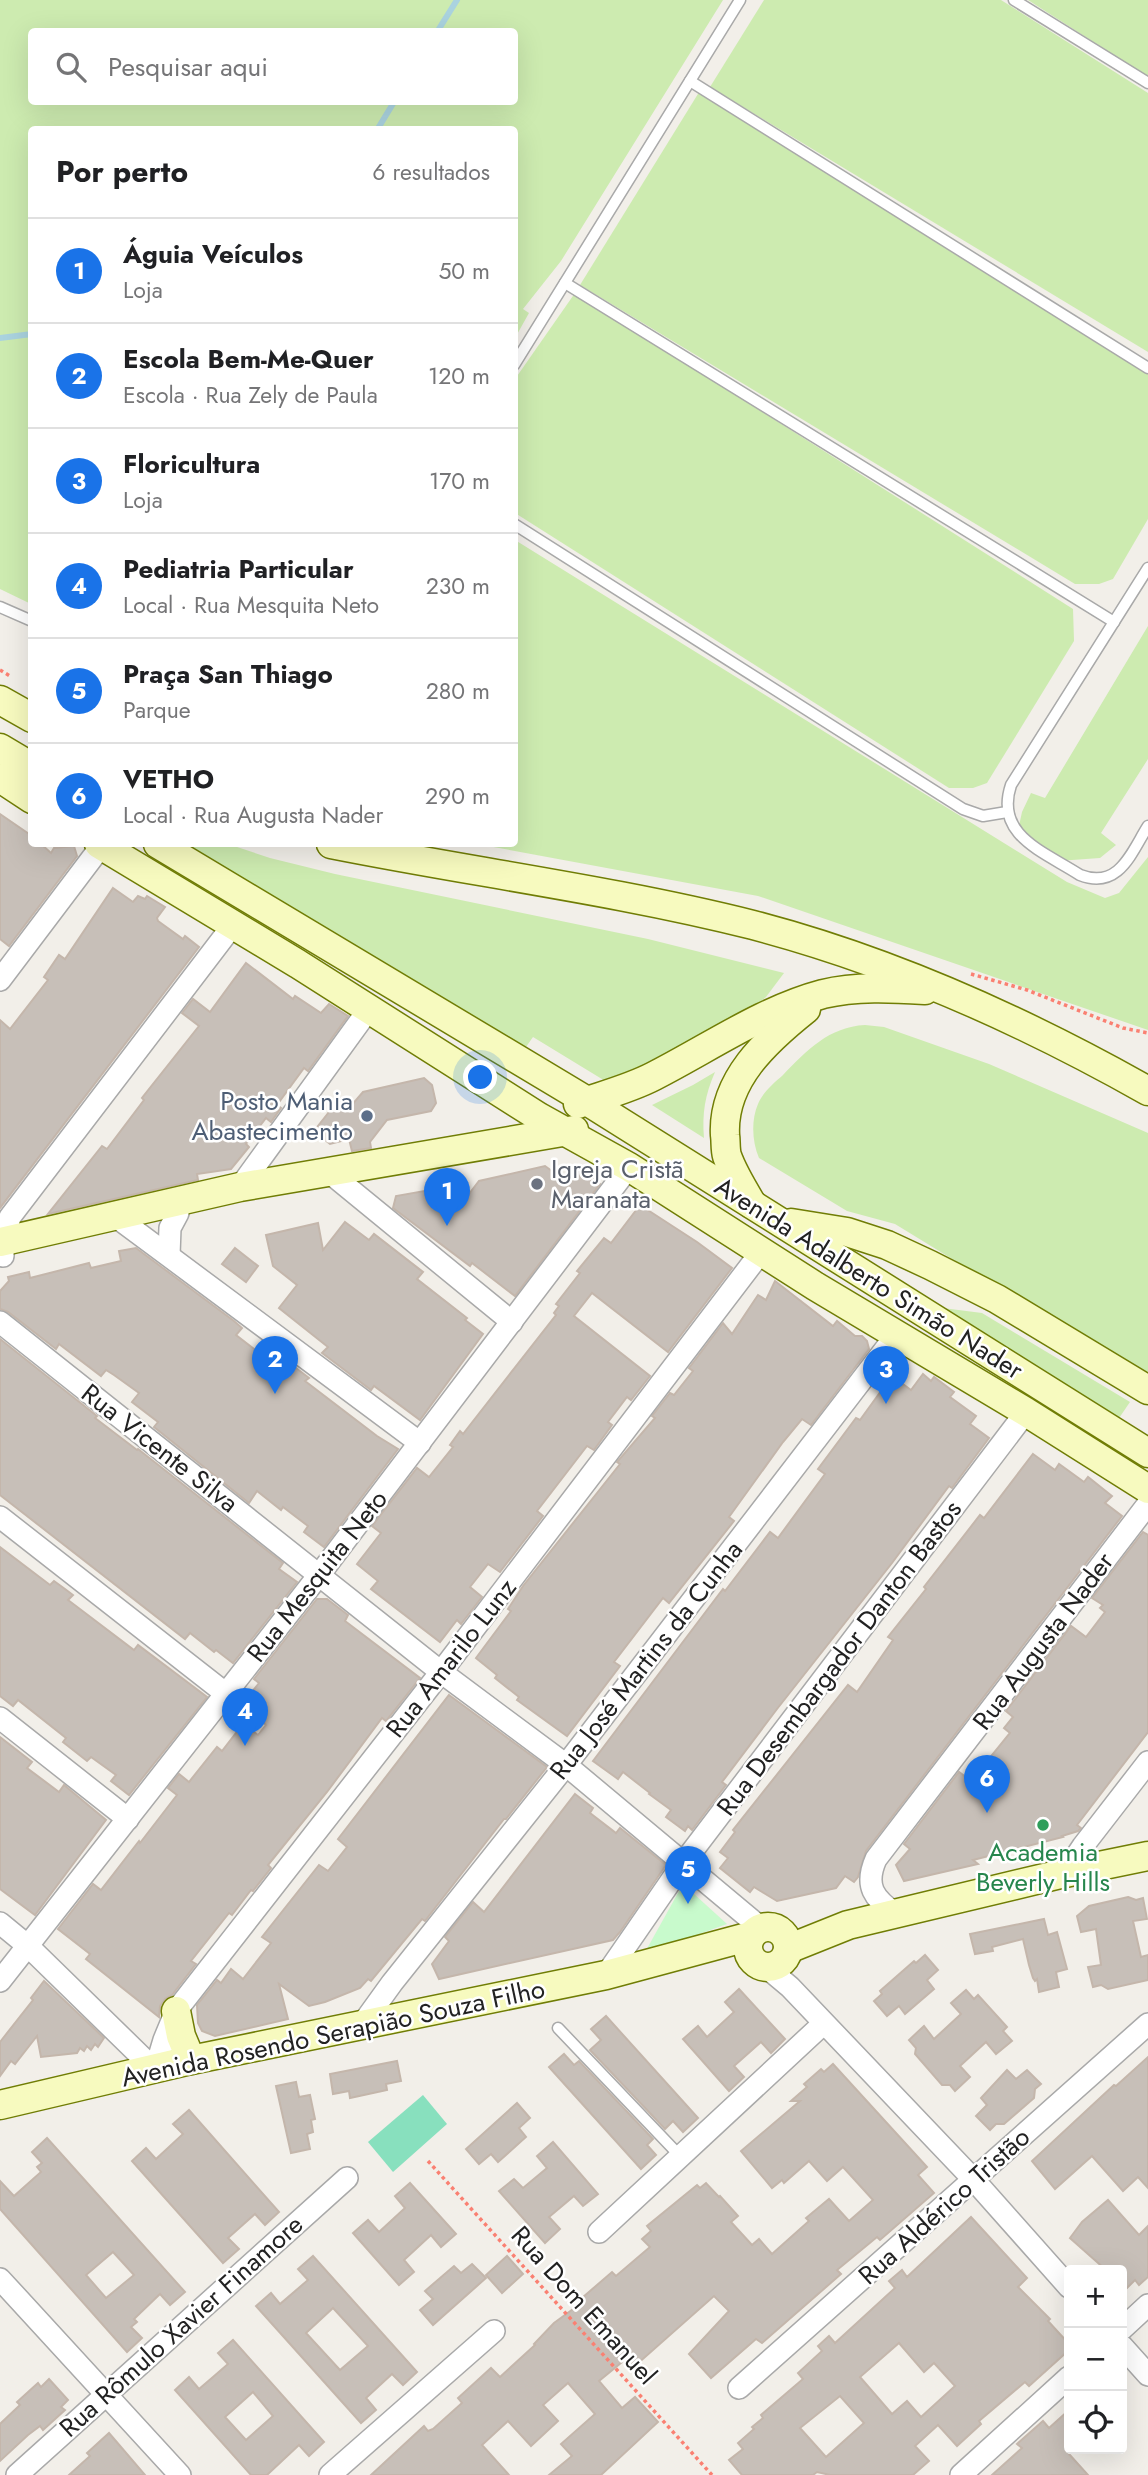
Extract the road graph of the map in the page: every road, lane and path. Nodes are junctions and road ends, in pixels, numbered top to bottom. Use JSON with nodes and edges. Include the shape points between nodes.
{"nodes":[{"id":1,"x":740,"y":0,"type":"edge"},
{"id":2,"x":1014,"y":0,"type":"edge"},
{"id":3,"x":690,"y":81,"type":"junction"},
{"id":4,"x":1148,"y":83,"type":"edge"},
{"id":5,"x":565,"y":283,"type":"junction"},
{"id":6,"x":518,"y":359,"type":"edge"},
{"id":7,"x":1148,"y":368,"type":"edge"},
{"id":8,"x":518,"y":527,"type":"edge"},
{"id":9,"x":1148,"y":568,"type":"edge"},
{"id":10,"x":0,"y":607,"type":"edge"},
{"id":11,"x":28,"y":619,"type":"edge"},
{"id":12,"x":1114,"y":622,"type":"junction"},
{"id":13,"x":0,"y":700,"type":"edge"},
{"id":14,"x":28,"y":717,"type":"edge"},
{"id":15,"x":0,"y":748,"type":"edge"},
{"id":16,"x":28,"y":765,"type":"edge"},
{"id":17,"x":0,"y":778,"type":"edge"},
{"id":18,"x":28,"y":796,"type":"edge"},
{"id":19,"x":1007,"y":812,"type":"junction"},
{"id":20,"x":1148,"y":826,"type":"edge"},
{"id":21,"x":98,"y":847,"type":"edge"},
{"id":22,"x":105,"y":847,"type":"edge"},
{"id":23,"x":163,"y":847,"type":"edge"},
{"id":24,"x":348,"y":847,"type":"edge"},
{"id":25,"x":233,"y":925,"type":"junction"},
{"id":26,"x":0,"y":980,"type":"edge"},
{"id":27,"x":946,"y":991,"type":"junction"},
{"id":28,"x":825,"y":994,"type":"junction"},
{"id":29,"x":369,"y":1009,"type":"junction"},
{"id":30,"x":1100,"y":1064,"type":"junction"},
{"id":31,"x":1148,"y":1074,"type":"edge"},
{"id":32,"x":1148,"y":1091,"type":"edge"},
{"id":33,"x":599,"y":1108,"type":"junction"},
{"id":34,"x":539,"y":1117,"type":"junction"},
{"id":35,"x":566,"y":1133,"type":"junction"},
{"id":36,"x":399,"y":1162,"type":"junction"},
{"id":37,"x":629,"y":1167,"type":"junction"},
{"id":38,"x":330,"y":1172,"type":"junction"},
{"id":39,"x":240,"y":1187,"type":"junction"},
{"id":40,"x":753,"y":1206,"type":"junction"},
{"id":41,"x":178,"y":1213,"type":"junction"},
{"id":42,"x":121,"y":1220,"type":"junction"},
{"id":43,"x":778,"y":1221,"type":"junction"},
{"id":44,"x":1,"y":1249,"type":"edge"},
{"id":45,"x":761,"y":1252,"type":"junction"},
{"id":46,"x":169,"y":1255,"type":"junction"},
{"id":47,"x":0,"y":1322,"type":"edge"},
{"id":48,"x":512,"y":1322,"type":"junction"},
{"id":49,"x":897,"y":1334,"type":"junction"},
{"id":50,"x":1148,"y":1390,"type":"edge"},
{"id":51,"x":1026,"y":1412,"type":"junction"},
{"id":52,"x":420,"y":1443,"type":"junction"},
{"id":53,"x":1148,"y":1453,"type":"edge"},
{"id":54,"x":1148,"y":1489,"type":"edge"},
{"id":55,"x":1148,"y":1504,"type":"edge"},
{"id":56,"x":0,"y":1517,"type":"edge"},
{"id":57,"x":319,"y":1575,"type":"junction"},
{"id":58,"x":441,"y":1672,"type":"junction"},
{"id":59,"x":225,"y":1693,"type":"junction"},
{"id":60,"x":0,"y":1718,"type":"edge"},
{"id":61,"x":1148,"y":1762,"type":"edge"},
{"id":62,"x":566,"y":1765,"type":"junction"},
{"id":63,"x":128,"y":1819,"type":"junction"},
{"id":64,"x":1148,"y":1856,"type":"edge"},
{"id":65,"x":684,"y":1862,"type":"junction"},
{"id":66,"x":1065,"y":1873,"type":"junction"},
{"id":67,"x":896,"y":1914,"type":"junction"},
{"id":68,"x":0,"y":1923,"type":"edge"},
{"id":69,"x":28,"y":1946,"type":"junction"},
{"id":70,"x":771,"y":1953,"type":"junction"},
{"id":71,"x":606,"y":1975,"type":"junction"},
{"id":72,"x":0,"y":1981,"type":"edge"},
{"id":73,"x":392,"y":1983,"type":"junction"},
{"id":74,"x":176,"y":2011,"type":"junction"},
{"id":75,"x":403,"y":2018,"type":"junction"},
{"id":76,"x":823,"y":2024,"type":"junction"},
{"id":77,"x":1148,"y":2024,"type":"edge"},
{"id":78,"x":361,"y":2026,"type":"junction"},
{"id":79,"x":558,"y":2028,"type":"dead end"},
{"id":80,"x":191,"y":2060,"type":"junction"},
{"id":81,"x":155,"y":2070,"type":"junction"},
{"id":82,"x":0,"y":2105,"type":"edge"},
{"id":83,"x":680,"y":2156,"type":"junction"},
{"id":84,"x":428,"y":2161,"type":"dead end"},
{"id":85,"x":346,"y":2178,"type":"dead end"},
{"id":86,"x":974,"y":2180,"type":"junction"},
{"id":87,"x":599,"y":2232,"type":"dead end"},
{"id":88,"x":0,"y":2278,"type":"edge"},
{"id":89,"x":1064,"y":2281,"type":"edge"},
{"id":90,"x":1148,"y":2305,"type":"edge"},
{"id":91,"x":1123,"y":2328,"type":"edge"},
{"id":92,"x":494,"y":2331,"type":"dead end"},
{"id":93,"x":1127,"y":2352,"type":"edge"},
{"id":94,"x":1148,"y":2375,"type":"edge"},
{"id":95,"x":1064,"y":2381,"type":"edge"},
{"id":96,"x":739,"y":2388,"type":"dead end"},
{"id":97,"x":104,"y":2395,"type":"junction"},
{"id":98,"x":17,"y":2475,"type":"edge"},
{"id":99,"x":180,"y":2475,"type":"edge"},
{"id":100,"x":330,"y":2475,"type":"edge"},
{"id":101,"x":712,"y":2475,"type":"edge"},
{"id":102,"x":961,"y":2475,"type":"edge"}],
"edges":[{"from":1,"to":3,"type":"lane"},
{"from":2,"to":4,"type":"lane"},
{"from":3,"to":5,"type":"lane"},
{"from":3,"to":7,"type":"lane"},
{"from":5,"to":6,"type":"lane"},
{"from":5,"to":12,"type":"lane"},
{"from":8,"to":19,"type":"lane","via":[[963,809],[983,816]]},
{"from":9,"to":12,"type":"lane"},
{"from":10,"to":11,"type":"lane"},
{"from":12,"to":19,"type":"lane","via":[[1011,785]]},
{"from":13,"to":14,"type":"street"},
{"from":15,"to":16,"type":"street"},
{"from":17,"to":18,"type":"street"},
{"from":19,"to":20,"type":"lane","via":[[1017,835],[1090,879],[1112,876],[1121,869]]},
{"from":21,"to":26,"type":"street"},
{"from":22,"to":25,"type":"street","name":"Avenida Adalberto Simão Nader"},
{"from":23,"to":33,"type":"street","name":"Avenida Adalberto Simão Nader"},
{"from":24,"to":27,"type":"street","via":[[571,886],[752,925],[884,965]]},
{"from":25,"to":29,"type":"street","name":"Avenida Adalberto Simão Nader"},
{"from":25,"to":44,"type":"street","via":[[10,1217]]},
{"from":27,"to":28,"type":"street","via":[[872,988]]},
{"from":27,"to":30,"type":"street"},
{"from":28,"to":33,"type":"street","via":[[776,1011],[614,1094]]},
{"from":28,"to":40,"type":"street","via":[[778,1032],[745,1068],[727,1103],[726,1154]]},
{"from":29,"to":34,"type":"street","name":"Avenida Adalberto Simão Nader"},
{"from":29,"to":39,"type":"street"},
{"from":30,"to":31,"type":"street"},
{"from":30,"to":32,"type":"street"},
{"from":33,"to":34,"type":"street"},
{"from":33,"to":35,"type":"street"},
{"from":33,"to":40,"type":"street","name":"Avenida Adalberto Simão Nader"},
{"from":34,"to":35,"type":"street","name":"Avenida Adalberto Simão Nader"},
{"from":34,"to":36,"type":"street"},
{"from":35,"to":36,"type":"street"},
{"from":35,"to":37,"type":"street","name":"Avenida Adalberto Simão Nader"},
{"from":36,"to":38,"type":"street"},
{"from":37,"to":45,"type":"street","name":"Avenida Adalberto Simão Nader"},
{"from":37,"to":48,"type":"street","name":"Rua Mesquita Neto"},
{"from":38,"to":39,"type":"street"},
{"from":38,"to":41,"type":"street"},
{"from":38,"to":48,"type":"street"},
{"from":39,"to":42,"type":"street"},
{"from":40,"to":43,"type":"street","name":"Avenida Adalberto Simão Nader"},
{"from":41,"to":42,"type":"street"},
{"from":41,"to":46,"type":"street","via":[[170,1228]]},
{"from":42,"to":44,"type":"street"},
{"from":42,"to":46,"type":"street"},
{"from":43,"to":50,"type":"street","via":[[847,1231],[920,1260],[997,1299]]},
{"from":43,"to":53,"type":"street","name":"Avenida Adalberto Simão Nader"},
{"from":45,"to":49,"type":"street","name":"Avenida Adalberto Simão Nader"},
{"from":45,"to":58,"type":"street","name":"Rua Amarilo Lunz"},
{"from":46,"to":52,"type":"street"},
{"from":47,"to":57,"type":"street","name":"Rua Vicente Silva"},
{"from":48,"to":52,"type":"street","name":"Rua Mesquita Neto"},
{"from":49,"to":51,"type":"street","name":"Avenida Adalberto Simão Nader"},
{"from":49,"to":62,"type":"street","name":"Rua José Martins da Cunha"},
{"from":51,"to":54,"type":"street","name":"Avenida Adalberto Simão Nader"},
{"from":51,"to":65,"type":"street","name":"Rua Desembargador Danton Bastos"},
{"from":52,"to":57,"type":"street","name":"Rua Mesquita Neto"},
{"from":55,"to":67,"type":"street","name":"Rua Augusta Nader","via":[[876,1859],[871,1873],[873,1890]]},
{"from":56,"to":59,"type":"street"},
{"from":57,"to":58,"type":"street","name":"Rua Vicente Silva"},
{"from":57,"to":59,"type":"street","name":"Rua Mesquita Neto"},
{"from":58,"to":62,"type":"street","name":"Rua Vicente Silva"},
{"from":58,"to":74,"type":"street","name":"Rua Amarilo Lunz"},
{"from":59,"to":63,"type":"street","name":"Rua Mesquita Neto"},
{"from":60,"to":63,"type":"street"},
{"from":61,"to":66,"type":"street"},
{"from":62,"to":65,"type":"street","name":"Rua Vicente Silva"},
{"from":62,"to":73,"type":"street","name":"Rua José Martins da Cunha"},
{"from":63,"to":69,"type":"street","name":"Rua Mesquita Neto"},
{"from":64,"to":66,"type":"street","name":"Avenida Rosendo Serapião Souza Filho"},
{"from":65,"to":70,"type":"street","name":"Rua Vicente Silva"},
{"from":65,"to":71,"type":"street","name":"Rua Desembargador Danton Bastos"},
{"from":66,"to":67,"type":"street","name":"Avenida Rosendo Serapião Souza Filho"},
{"from":67,"to":70,"type":"street","name":"Avenida Rosendo Serapião Souza Filho","via":[[848,1925]]},
{"from":68,"to":69,"type":"street"},
{"from":69,"to":72,"type":"street","name":"Rua Mesquita Neto"},
{"from":69,"to":81,"type":"street"},
{"from":70,"to":71,"type":"street","name":"Avenida Rosendo Serapião Souza Filho","via":[[667,1961]]},
{"from":70,"to":76,"type":"street","name":"Rua Vicente Silva"},
{"from":71,"to":75,"type":"street","name":"Avenida Rosendo Serapião Souza Filho"},
{"from":73,"to":75,"type":"street"},
{"from":73,"to":78,"type":"street","name":"Rua José Martins da Cunha"},
{"from":74,"to":80,"type":"street"},
{"from":74,"to":81,"type":"street","name":"Rua Amarilo Lunz"},
{"from":75,"to":78,"type":"street","name":"Avenida Rosendo Serapião Souza Filho"},
{"from":76,"to":83,"type":"street"},
{"from":76,"to":86,"type":"street","name":"Rua Vicente Silva"},
{"from":77,"to":86,"type":"street","name":"Rua Aldérico Tristão"},
{"from":78,"to":80,"type":"street","name":"Avenida Rosendo Serapião Souza Filho"},
{"from":79,"to":83,"type":"lane"},
{"from":80,"to":81,"type":"street","name":"Avenida Rosendo Serapião Souza Filho"},
{"from":81,"to":82,"type":"street","name":"Avenida Rosendo Serapião Souza Filho"},
{"from":83,"to":87,"type":"street"},
{"from":84,"to":101,"type":"path","name":"Rua Dom Emanuel"},
{"from":85,"to":97,"type":"street","name":"Rua Rômulo Xavier Finamore"},
{"from":86,"to":89,"type":"street","name":"Rua Vicente Silva"},
{"from":86,"to":96,"type":"street","name":"Rua Aldérico Tristão"},
{"from":88,"to":97,"type":"street"},
{"from":90,"to":91,"type":"street"},
{"from":92,"to":100,"type":"street"},
{"from":93,"to":94,"type":"street"},
{"from":95,"to":102,"type":"street"},
{"from":97,"to":98,"type":"street","name":"Rua Rômulo Xavier Finamore"},
{"from":97,"to":99,"type":"street"}]}
